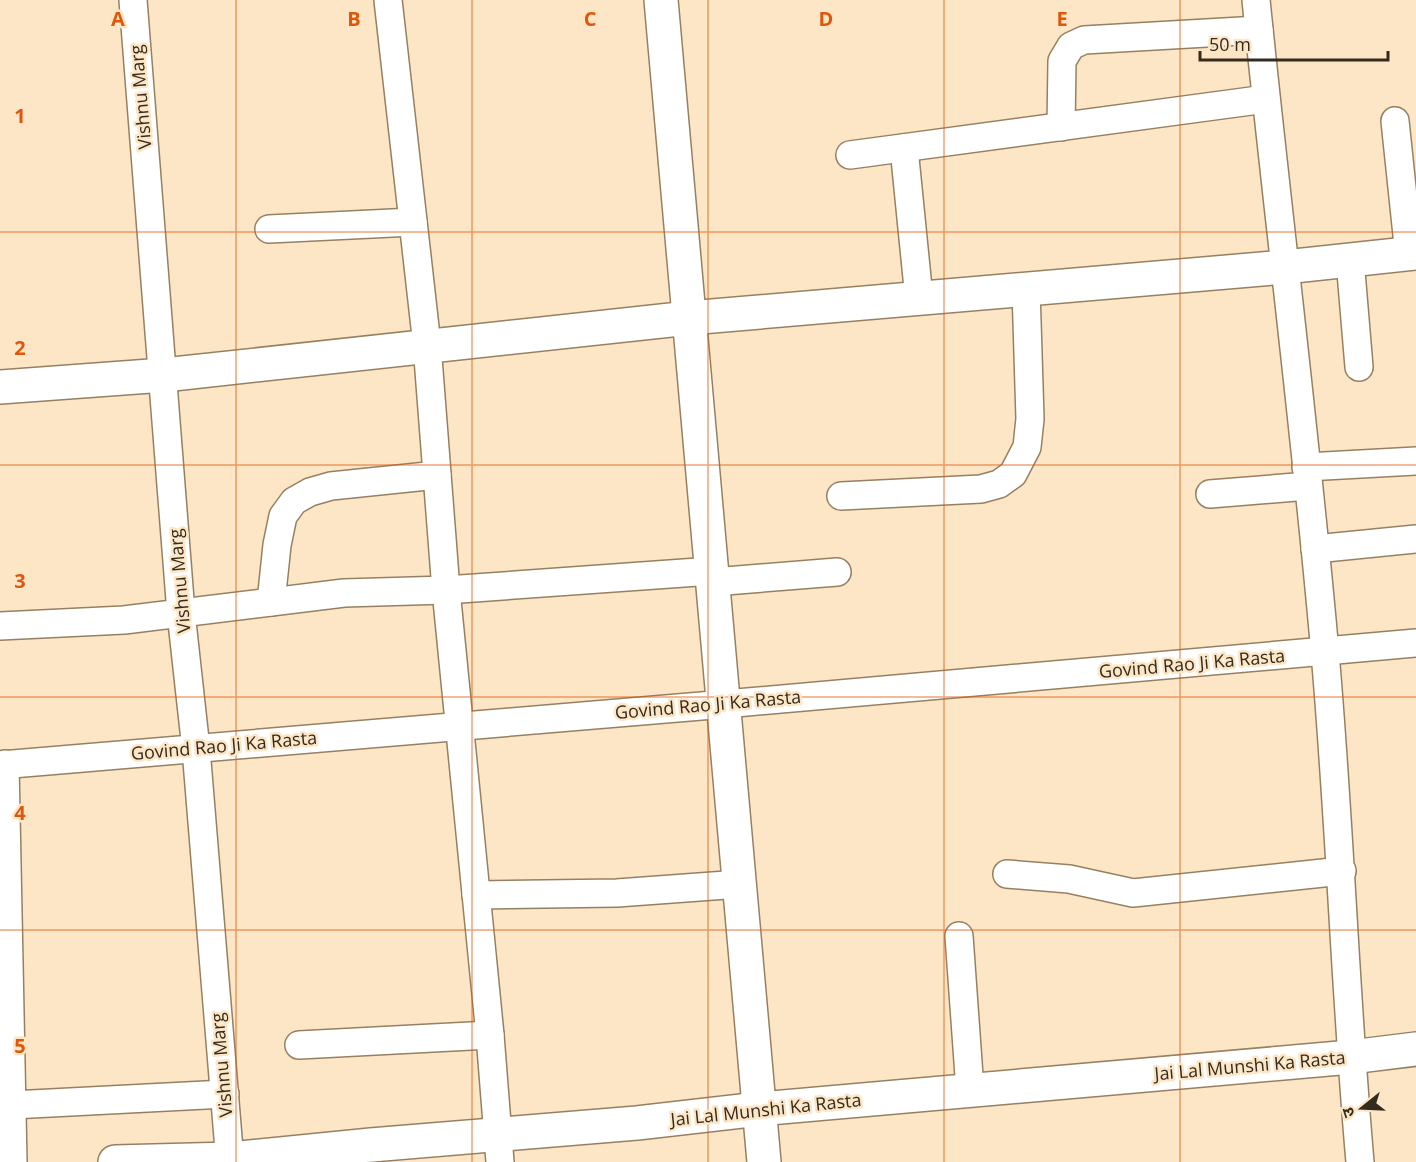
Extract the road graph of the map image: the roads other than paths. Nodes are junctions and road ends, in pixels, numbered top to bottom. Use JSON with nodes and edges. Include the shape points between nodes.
{"nodes":[{"id":1,"x":133,"y":0,"type":"edge"},
{"id":2,"x":388,"y":0,"type":"edge"},
{"id":3,"x":661,"y":0,"type":"edge"},
{"id":4,"x":1256,"y":0,"type":"edge"},
{"id":5,"x":1259,"y":30,"type":"junction"},
{"id":6,"x":1266,"y":99,"type":"junction"},
{"id":7,"x":1395,"y":122,"type":"dead end"},
{"id":8,"x":1061,"y":127,"type":"junction"},
{"id":9,"x":904,"y":148,"type":"junction"},
{"id":10,"x":850,"y":155,"type":"dead end"},
{"id":11,"x":413,"y":222,"type":"junction"},
{"id":12,"x":269,"y":229,"type":"dead end"},
{"id":13,"x":1412,"y":253,"type":"edge"},
{"id":14,"x":1350,"y":260,"type":"junction"},
{"id":15,"x":1285,"y":267,"type":"junction"},
{"id":16,"x":1026,"y":289,"type":"junction"},
{"id":17,"x":919,"y":298,"type":"junction"},
{"id":18,"x":689,"y":318,"type":"junction"},
{"id":19,"x":427,"y":345,"type":"junction"},
{"id":20,"x":1359,"y":367,"type":"dead end"},
{"id":21,"x":164,"y":375,"type":"junction"},
{"id":22,"x":0,"y":387,"type":"edge"},
{"id":23,"x":1416,"y":460,"type":"edge"},
{"id":24,"x":437,"y":475,"type":"junction"},
{"id":25,"x":1307,"y":476,"type":"junction"},
{"id":26,"x":1210,"y":494,"type":"dead end"},
{"id":27,"x":841,"y":496,"type":"dead end"},
{"id":28,"x":1416,"y":539,"type":"edge"},
{"id":29,"x":1315,"y":549,"type":"junction"},
{"id":30,"x":837,"y":572,"type":"dead end"},
{"id":31,"x":712,"y":577,"type":"junction"},
{"id":32,"x":446,"y":590,"type":"junction"},
{"id":33,"x":272,"y":602,"type":"junction"},
{"id":34,"x":181,"y":613,"type":"junction"},
{"id":35,"x":0,"y":626,"type":"edge"},
{"id":36,"x":1416,"y":644,"type":"edge"},
{"id":37,"x":1325,"y":652,"type":"junction"},
{"id":38,"x":725,"y":704,"type":"junction"},
{"id":39,"x":459,"y":725,"type":"junction"},
{"id":40,"x":196,"y":749,"type":"junction"},
{"id":41,"x":3,"y":765,"type":"edge"},
{"id":42,"x":1342,"y":871,"type":"junction"},
{"id":43,"x":1007,"y":874,"type":"dead end"},
{"id":44,"x":740,"y":884,"type":"junction"},
{"id":45,"x":476,"y":895,"type":"junction"},
{"id":46,"x":958,"y":936,"type":"dead end"},
{"id":47,"x":4,"y":964,"type":"edge"},
{"id":48,"x":490,"y":1035,"type":"junction"},
{"id":49,"x":299,"y":1045,"type":"dead end"},
{"id":50,"x":1416,"y":1049,"type":"edge"},
{"id":51,"x":1351,"y":1057,"type":"junction"},
{"id":52,"x":970,"y":1090,"type":"junction"},
{"id":53,"x":225,"y":1094,"type":"junction"},
{"id":54,"x":12,"y":1105,"type":"junction"},
{"id":55,"x":759,"y":1109,"type":"junction"},
{"id":56,"x":498,"y":1149,"type":"edge"},
{"id":57,"x":230,"y":1161,"type":"edge"},
{"id":58,"x":13,"y":1162,"type":"edge"},
{"id":59,"x":115,"y":1162,"type":"edge"},
{"id":60,"x":764,"y":1162,"type":"edge"},
{"id":61,"x":1360,"y":1162,"type":"edge"}],
"edges":[{"from":1,"to":21,"type":"street","name":"Vishnu Marg"},
{"from":2,"to":11,"type":"street"},
{"from":3,"to":18,"type":"street"},
{"from":4,"to":5,"type":"street"},
{"from":5,"to":6,"type":"street"},
{"from":5,"to":8,"type":"street","via":[[1084,40],[1071,46],[1062,61]]},
{"from":6,"to":8,"type":"street"},
{"from":6,"to":15,"type":"street"},
{"from":7,"to":13,"type":"street"},
{"from":8,"to":9,"type":"street"},
{"from":9,"to":10,"type":"street"},
{"from":9,"to":17,"type":"street"},
{"from":11,"to":12,"type":"street"},
{"from":11,"to":19,"type":"street"},
{"from":13,"to":14,"type":"street"},
{"from":14,"to":15,"type":"street"},
{"from":14,"to":20,"type":"street"},
{"from":15,"to":16,"type":"street"},
{"from":15,"to":25,"type":"street"},
{"from":16,"to":17,"type":"street"},
{"from":16,"to":27,"type":"street","via":[[1030,419],[1028,447],[1013,474],[999,484],[981,489]]},
{"from":17,"to":18,"type":"street"},
{"from":18,"to":19,"type":"street"},
{"from":18,"to":31,"type":"street"},
{"from":19,"to":21,"type":"street"},
{"from":19,"to":24,"type":"street"},
{"from":21,"to":22,"type":"street"},
{"from":21,"to":34,"type":"street","name":"Vishnu Marg"},
{"from":23,"to":25,"type":"street"},
{"from":24,"to":32,"type":"street"},
{"from":24,"to":33,"type":"street","via":[[331,486],[294,501],[283,516]]},
{"from":25,"to":26,"type":"street"},
{"from":25,"to":29,"type":"street"},
{"from":28,"to":29,"type":"street"},
{"from":29,"to":37,"type":"street"},
{"from":30,"to":31,"type":"street"},
{"from":31,"to":32,"type":"street"},
{"from":31,"to":38,"type":"street"},
{"from":32,"to":33,"type":"street","via":[[344,593]]},
{"from":32,"to":39,"type":"street"},
{"from":33,"to":34,"type":"street"},
{"from":34,"to":35,"type":"street"},
{"from":34,"to":40,"type":"street","name":"Vishnu Marg"},
{"from":36,"to":37,"type":"street","name":"Govind Rao Ji Ka Rasta"},
{"from":37,"to":38,"type":"street","name":"Govind Rao Ji Ka Rasta"},
{"from":37,"to":42,"type":"street"},
{"from":38,"to":39,"type":"street","name":"Govind Rao Ji Ka Rasta"},
{"from":38,"to":44,"type":"street"},
{"from":39,"to":40,"type":"street","name":"Govind Rao Ji Ka Rasta"},
{"from":39,"to":45,"type":"street"},
{"from":40,"to":41,"type":"street","name":"Govind Rao Ji Ka Rasta"},
{"from":40,"to":53,"type":"street","name":"Vishnu Marg"},
{"from":41,"to":47,"type":"street"},
{"from":42,"to":43,"type":"street","via":[[1133,893],[1069,879]]},
{"from":42,"to":51,"type":"street"},
{"from":44,"to":45,"type":"street","via":[[617,893]]},
{"from":44,"to":55,"type":"street"},
{"from":45,"to":48,"type":"street"},
{"from":46,"to":52,"type":"street"},
{"from":47,"to":54,"type":"street"},
{"from":48,"to":49,"type":"street"},
{"from":48,"to":56,"type":"street"},
{"from":50,"to":51,"type":"street","name":"Jai Lal Munshi Ka Rasta"},
{"from":51,"to":52,"type":"street","name":"Jai Lal Munshi Ka Rasta"},
{"from":51,"to":61,"type":"street"},
{"from":52,"to":55,"type":"street","name":"Jai Lal Munshi Ka Rasta"},
{"from":53,"to":54,"type":"street"},
{"from":53,"to":57,"type":"street","name":"Vishnu Marg"},
{"from":54,"to":58,"type":"street"},
{"from":55,"to":56,"type":"street","name":"Jai Lal Munshi Ka Rasta","via":[[637,1123]]},
{"from":55,"to":60,"type":"street"},
{"from":56,"to":57,"type":"street","name":"Jai Lal Munshi Ka Rasta"},
{"from":57,"to":59,"type":"street","name":"Jai Lal Munshi Ka Rasta"}]}
